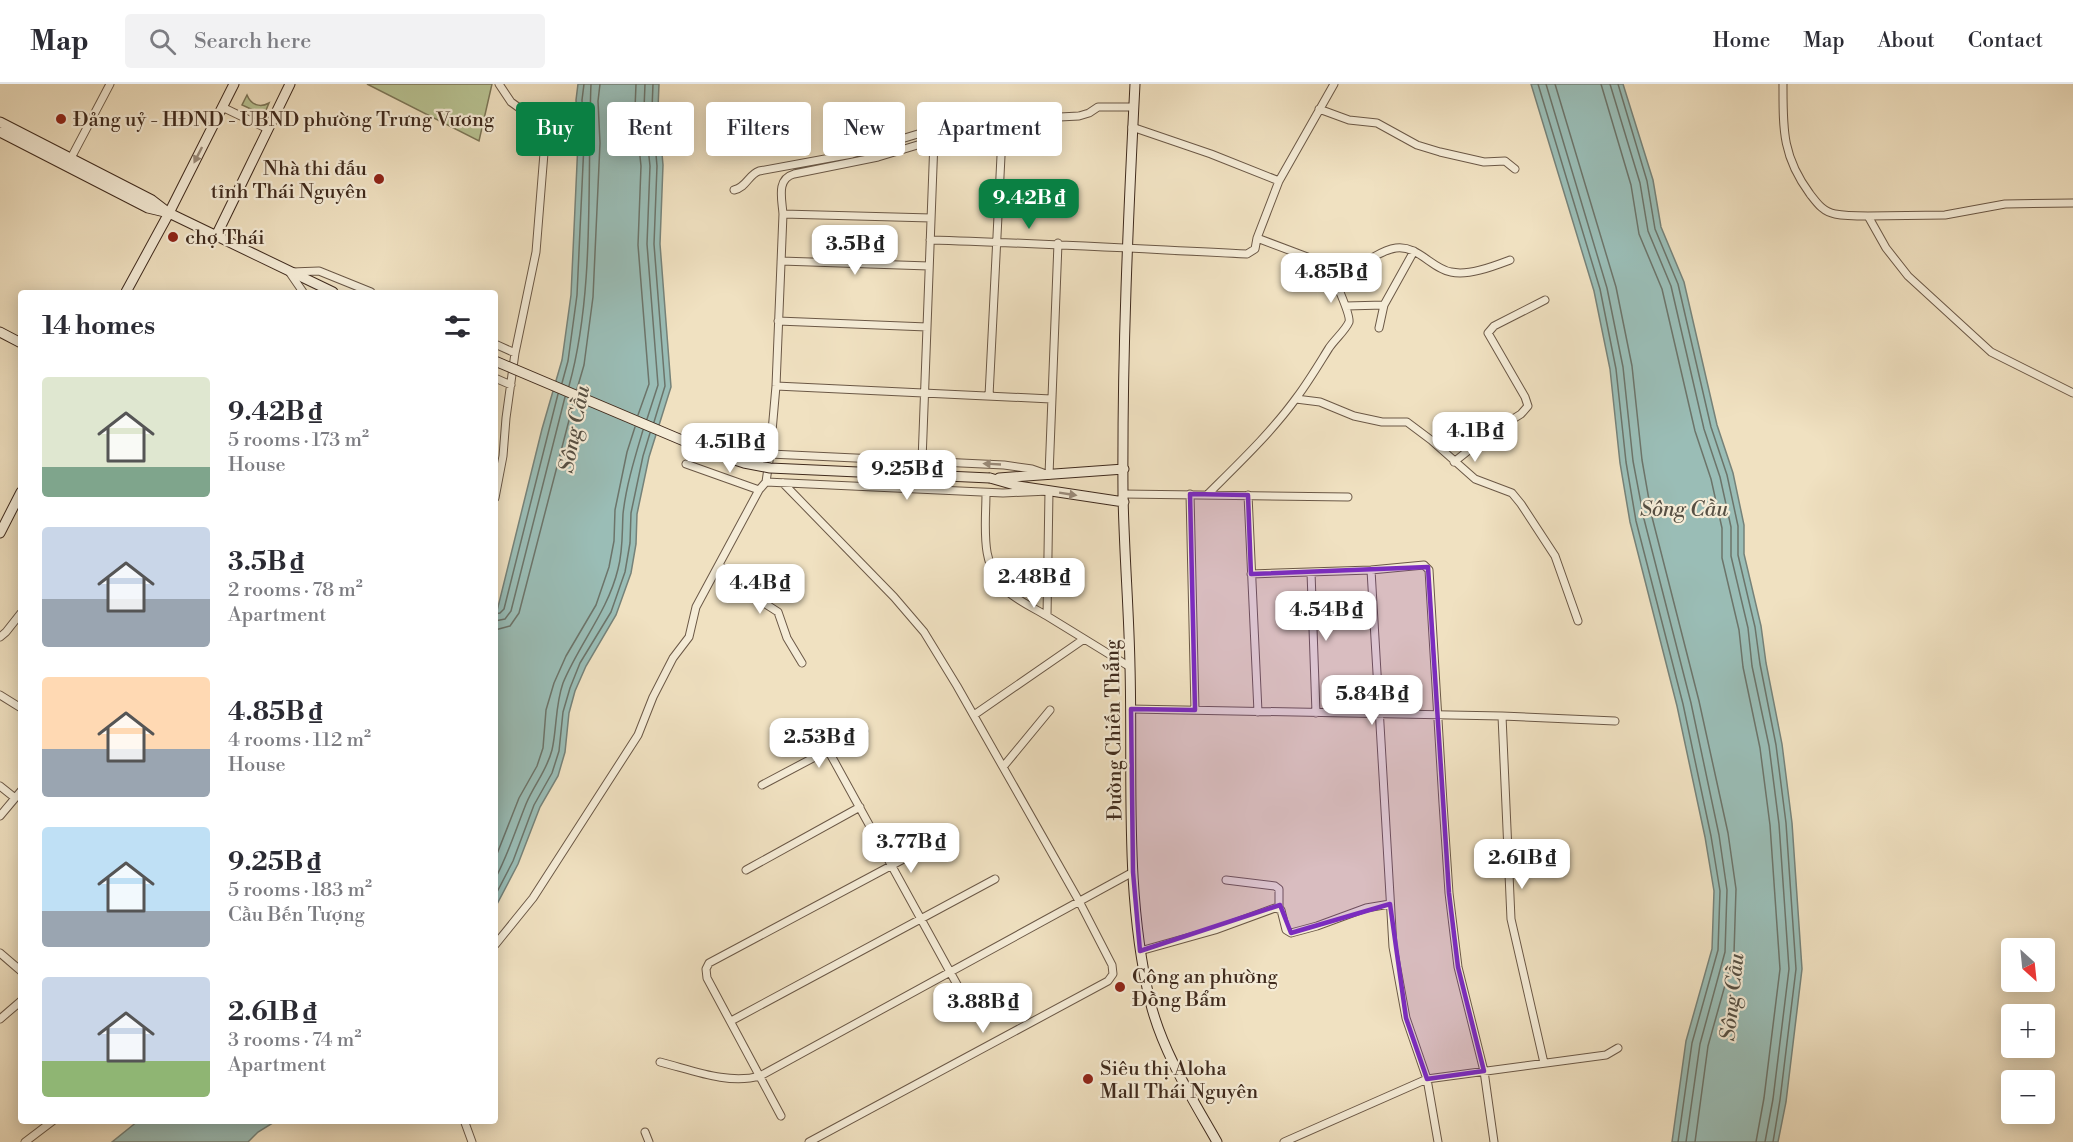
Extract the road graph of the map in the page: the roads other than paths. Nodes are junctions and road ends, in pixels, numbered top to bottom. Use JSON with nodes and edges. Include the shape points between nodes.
{"nodes":[{"id":1,"x":110,"y":84,"type":"edge"},
{"id":2,"x":234,"y":84,"type":"edge"},
{"id":3,"x":290,"y":84,"type":"edge"},
{"id":4,"x":499,"y":84,"type":"edge"},
{"id":5,"x":1135,"y":84,"type":"edge"},
{"id":6,"x":1334,"y":84,"type":"edge"},
{"id":7,"x":1783,"y":84,"type":"edge"},
{"id":8,"x":222,"y":107,"type":"junction"},
{"id":9,"x":1133,"y":107,"type":"junction"},
{"id":10,"x":1319,"y":109,"type":"junction"},
{"id":11,"x":0,"y":122,"type":"edge"},
{"id":12,"x":1132,"y":127,"type":"junction"},
{"id":13,"x":268,"y":129,"type":"junction"},
{"id":14,"x":0,"y":132,"type":"edge"},
{"id":15,"x":917,"y":145,"type":"edge"},
{"id":16,"x":933,"y":156,"type":"edge"},
{"id":17,"x":1001,"y":156,"type":"dead end"},
{"id":18,"x":71,"y":158,"type":"junction"},
{"id":19,"x":1515,"y":169,"type":"dead end"},
{"id":20,"x":1279,"y":181,"type":"junction"},
{"id":21,"x":734,"y":190,"type":"dead end"},
{"id":22,"x":2073,"y":203,"type":"edge"},
{"id":23,"x":169,"y":213,"type":"junction"},
{"id":24,"x":783,"y":214,"type":"junction"},
{"id":25,"x":1868,"y":216,"type":"junction"},
{"id":26,"x":931,"y":218,"type":"junction"},
{"id":27,"x":216,"y":236,"type":"junction"},
{"id":28,"x":1257,"y":238,"type":"junction"},
{"id":29,"x":930,"y":240,"type":"junction"},
{"id":30,"x":996,"y":242,"type":"junction"},
{"id":31,"x":1058,"y":243,"type":"junction"},
{"id":32,"x":1126,"y":249,"type":"junction"},
{"id":33,"x":1414,"y":251,"type":"junction"},
{"id":34,"x":1510,"y":260,"type":"dead end"},
{"id":35,"x":781,"y":261,"type":"junction"},
{"id":36,"x":929,"y":266,"type":"junction"},
{"id":37,"x":290,"y":273,"type":"junction"},
{"id":38,"x":1335,"y":282,"type":"junction"},
{"id":39,"x":127,"y":290,"type":"edge"},
{"id":40,"x":302,"y":290,"type":"edge"},
{"id":41,"x":328,"y":290,"type":"edge"},
{"id":42,"x":366,"y":290,"type":"edge"},
{"id":43,"x":1545,"y":300,"type":"dead end"},
{"id":44,"x":1384,"y":305,"type":"junction"},
{"id":45,"x":1346,"y":306,"type":"junction"},
{"id":46,"x":778,"y":321,"type":"junction"},
{"id":47,"x":927,"y":327,"type":"junction"},
{"id":48,"x":1379,"y":328,"type":"dead end"},
{"id":49,"x":0,"y":332,"type":"edge"},
{"id":50,"x":18,"y":341,"type":"edge"},
{"id":51,"x":498,"y":345,"type":"edge"},
{"id":52,"x":515,"y":353,"type":"junction"},
{"id":53,"x":498,"y":362,"type":"edge"},
{"id":54,"x":498,"y":379,"type":"edge"},
{"id":55,"x":511,"y":385,"type":"junction"},
{"id":56,"x":776,"y":386,"type":"junction"},
{"id":57,"x":924,"y":393,"type":"junction"},
{"id":58,"x":2073,"y":393,"type":"edge"},
{"id":59,"x":989,"y":396,"type":"junction"},
{"id":60,"x":1051,"y":399,"type":"junction"},
{"id":61,"x":1296,"y":399,"type":"junction"},
{"id":62,"x":770,"y":454,"type":"junction"},
{"id":63,"x":922,"y":461,"type":"junction"},
{"id":64,"x":1454,"y":462,"type":"junction"},
{"id":65,"x":686,"y":464,"type":"dead end"},
{"id":66,"x":1124,"y":469,"type":"junction"},
{"id":67,"x":1049,"y":475,"type":"junction"},
{"id":68,"x":990,"y":478,"type":"junction"},
{"id":69,"x":498,"y":482,"type":"edge"},
{"id":70,"x":766,"y":482,"type":"junction"},
{"id":71,"x":783,"y":483,"type":"junction"},
{"id":72,"x":759,"y":490,"type":"junction"},
{"id":73,"x":1049,"y":490,"type":"junction"},
{"id":74,"x":986,"y":493,"type":"junction"},
{"id":75,"x":1190,"y":494,"type":"junction"},
{"id":76,"x":1207,"y":495,"type":"junction"},
{"id":77,"x":1248,"y":495,"type":"junction"},
{"id":78,"x":1348,"y":497,"type":"dead end"},
{"id":79,"x":18,"y":498,"type":"edge"},
{"id":80,"x":1124,"y":498,"type":"junction"},
{"id":81,"x":0,"y":533,"type":"edge"},
{"id":82,"x":719,"y":565,"type":"junction"},
{"id":83,"x":1371,"y":570,"type":"junction"},
{"id":84,"x":1311,"y":572,"type":"junction"},
{"id":85,"x":1251,"y":574,"type":"junction"},
{"id":86,"x":1047,"y":616,"type":"junction"},
{"id":87,"x":18,"y":617,"type":"edge"},
{"id":88,"x":1578,"y":621,"type":"dead end"},
{"id":89,"x":0,"y":637,"type":"edge"},
{"id":90,"x":1084,"y":639,"type":"junction"},
{"id":91,"x":802,"y":663,"type":"dead end"},
{"id":92,"x":1130,"y":667,"type":"junction"},
{"id":93,"x":0,"y":695,"type":"edge"},
{"id":94,"x":18,"y":706,"type":"edge"},
{"id":95,"x":1131,"y":709,"type":"junction"},
{"id":96,"x":1050,"y":710,"type":"dead end"},
{"id":97,"x":1195,"y":710,"type":"junction"},
{"id":98,"x":1258,"y":712,"type":"junction"},
{"id":99,"x":1316,"y":713,"type":"junction"},
{"id":100,"x":1380,"y":714,"type":"junction"},
{"id":101,"x":974,"y":715,"type":"junction"},
{"id":102,"x":1438,"y":715,"type":"junction"},
{"id":103,"x":1503,"y":716,"type":"junction"},
{"id":104,"x":1615,"y":721,"type":"dead end"},
{"id":105,"x":864,"y":731,"type":"dead end"},
{"id":106,"x":828,"y":750,"type":"junction"},
{"id":107,"x":1003,"y":767,"type":"junction"},
{"id":108,"x":762,"y":785,"type":"dead end"},
{"id":109,"x":0,"y":786,"type":"edge"},
{"id":110,"x":18,"y":795,"type":"edge"},
{"id":111,"x":18,"y":797,"type":"edge"},
{"id":112,"x":860,"y":807,"type":"junction"},
{"id":113,"x":0,"y":816,"type":"edge"},
{"id":114,"x":928,"y":846,"type":"dead end"},
{"id":115,"x":892,"y":865,"type":"junction"},
{"id":116,"x":746,"y":870,"type":"dead end"},
{"id":117,"x":1133,"y":872,"type":"junction"},
{"id":118,"x":995,"y":879,"type":"dead end"},
{"id":119,"x":1226,"y":880,"type":"dead end"},
{"id":120,"x":1079,"y":901,"type":"junction"},
{"id":121,"x":1390,"y":904,"type":"junction"},
{"id":122,"x":1279,"y":908,"type":"junction"},
{"id":123,"x":922,"y":918,"type":"junction"},
{"id":124,"x":498,"y":941,"type":"edge"},
{"id":125,"x":1140,"y":951,"type":"junction"},
{"id":126,"x":0,"y":953,"type":"edge"},
{"id":127,"x":18,"y":969,"type":"edge"},
{"id":128,"x":951,"y":971,"type":"junction"},
{"id":129,"x":18,"y":1004,"type":"edge"},
{"id":130,"x":971,"y":1010,"type":"dead end"},
{"id":131,"x":0,"y":1019,"type":"edge"},
{"id":132,"x":731,"y":1021,"type":"junction"},
{"id":133,"x":1618,"y":1048,"type":"dead end"},
{"id":134,"x":660,"y":1062,"type":"dead end"},
{"id":135,"x":1544,"y":1063,"type":"junction"},
{"id":136,"x":1484,"y":1071,"type":"junction"},
{"id":137,"x":760,"y":1076,"type":"junction"},
{"id":138,"x":1427,"y":1079,"type":"junction"},
{"id":139,"x":782,"y":1116,"type":"dead end"},
{"id":140,"x":49,"y":1124,"type":"edge"},
{"id":141,"x":465,"y":1124,"type":"edge"},
{"id":142,"x":645,"y":1132,"type":"dead end"},
{"id":143,"x":813,"y":1141,"type":"edge"},
{"id":144,"x":25,"y":1142,"type":"edge"},
{"id":145,"x":472,"y":1142,"type":"edge"},
{"id":146,"x":649,"y":1142,"type":"edge"},
{"id":147,"x":1217,"y":1142,"type":"edge"},
{"id":148,"x":1284,"y":1142,"type":"edge"},
{"id":149,"x":1438,"y":1142,"type":"edge"},
{"id":150,"x":1494,"y":1142,"type":"edge"}],
"edges":[{"from":1,"to":18,"type":"street"},
{"from":2,"to":8,"type":"main road"},
{"from":3,"to":13,"type":"main road"},
{"from":4,"to":52,"type":"street","via":[[511,102],[529,115],[544,153],[536,252]]},
{"from":5,"to":9,"type":"main road","name":"Đường Chiến Thắng"},
{"from":6,"to":10,"type":"street"},
{"from":7,"to":25,"type":"street","via":[[1784,135],[1788,156],[1800,180],[1820,207],[1834,214]]},
{"from":8,"to":13,"type":"street"},
{"from":8,"to":23,"type":"main road","one_way":true},
{"from":9,"to":12,"type":"main road","name":"Đường Chiến Thắng"},
{"from":9,"to":21,"type":"street","via":[[1098,107],[1079,116],[992,121],[931,130],[852,154],[759,171]]},
{"from":10,"to":19,"type":"street","via":[[1349,120],[1377,123],[1410,142],[1440,152],[1484,162],[1505,161]]},
{"from":10,"to":20,"type":"street"},
{"from":11,"to":18,"type":"main road"},
{"from":12,"to":20,"type":"street"},
{"from":12,"to":32,"type":"main road","name":"Đường Chiến Thắng"},
{"from":13,"to":27,"type":"main road"},
{"from":14,"to":23,"type":"main road","via":[[148,208]]},
{"from":15,"to":24,"type":"street","via":[[788,176],[781,190]]},
{"from":16,"to":26,"type":"street"},
{"from":17,"to":30,"type":"street"},
{"from":18,"to":23,"type":"main road","via":[[153,200]]},
{"from":20,"to":28,"type":"street"},
{"from":22,"to":25,"type":"street","via":[[2001,204],[1944,215]]},
{"from":23,"to":27,"type":"main road"},
{"from":23,"to":39,"type":"main road"},
{"from":24,"to":26,"type":"street"},
{"from":24,"to":35,"type":"street"},
{"from":25,"to":58,"type":"street","via":[[1908,276],[1991,352]]},
{"from":26,"to":29,"type":"street"},
{"from":27,"to":37,"type":"main road"},
{"from":28,"to":32,"type":"street","via":[[1256,249],[1247,254]]},
{"from":28,"to":38,"type":"street","via":[[1326,264]]},
{"from":29,"to":30,"type":"street"},
{"from":29,"to":36,"type":"street"},
{"from":30,"to":31,"type":"street"},
{"from":30,"to":59,"type":"street"},
{"from":31,"to":32,"type":"street"},
{"from":31,"to":60,"type":"street"},
{"from":32,"to":66,"type":"main road","name":"Đường Chiến Thắng"},
{"from":33,"to":34,"type":"street","via":[[1452,273],[1481,270]]},
{"from":33,"to":38,"type":"street","via":[[1386,250]]},
{"from":33,"to":44,"type":"street"},
{"from":35,"to":36,"type":"street"},
{"from":35,"to":46,"type":"street"},
{"from":36,"to":47,"type":"street"},
{"from":37,"to":40,"type":"street"},
{"from":37,"to":41,"type":"main road"},
{"from":37,"to":42,"type":"street","via":[[319,271]]},
{"from":38,"to":45,"type":"street"},
{"from":43,"to":64,"type":"street","via":[[1494,326],[1488,333],[1528,406]]},
{"from":44,"to":45,"type":"street"},
{"from":44,"to":48,"type":"street"},
{"from":45,"to":61,"type":"street","via":[[1348,323]]},
{"from":46,"to":47,"type":"street"},
{"from":46,"to":56,"type":"street"},
{"from":47,"to":57,"type":"street"},
{"from":49,"to":50,"type":"main road"},
{"from":51,"to":52,"type":"street"},
{"from":52,"to":55,"type":"street"},
{"from":53,"to":68,"type":"main road","bridge":true,"via":[[744,463],[783,469]]},
{"from":54,"to":55,"type":"street"},
{"from":55,"to":69,"type":"street"},
{"from":56,"to":57,"type":"street"},
{"from":56,"to":62,"type":"street"},
{"from":57,"to":59,"type":"street"},
{"from":57,"to":63,"type":"street"},
{"from":59,"to":60,"type":"street"},
{"from":60,"to":67,"type":"street"},
{"from":61,"to":64,"type":"street","via":[[1320,402],[1382,422],[1407,422]]},
{"from":61,"to":76,"type":"street"},
{"from":62,"to":63,"type":"street"},
{"from":62,"to":70,"type":"street"},
{"from":67,"to":63,"type":"street","one_way":true,"via":[[1004,465]]},
{"from":64,"to":88,"type":"street","via":[[1480,482],[1517,498],[1555,556]]},
{"from":65,"to":72,"type":"street"},
{"from":66,"to":67,"type":"main road"},
{"from":66,"to":80,"type":"main road","name":"Đường Chiến Thắng"},
{"from":67,"to":68,"type":"main road"},
{"from":68,"to":73,"type":"main road"},
{"from":70,"to":71,"type":"street"},
{"from":70,"to":72,"type":"street"},
{"from":71,"to":74,"type":"street"},
{"from":71,"to":101,"type":"street","via":[[924,632]]},
{"from":72,"to":82,"type":"street"},
{"from":73,"to":74,"type":"street"},
{"from":73,"to":80,"type":"main road","one_way":true},
{"from":73,"to":86,"type":"street"},
{"from":74,"to":86,"type":"street","via":[[986,554],[990,564],[1006,590]]},
{"from":75,"to":76,"type":"street"},
{"from":75,"to":80,"type":"street"},
{"from":75,"to":97,"type":"street"},
{"from":76,"to":77,"type":"street"},
{"from":77,"to":78,"type":"street"},
{"from":77,"to":85,"type":"street"},
{"from":79,"to":81,"type":"main road"},
{"from":80,"to":92,"type":"main road","name":"Đường Chiến Thắng"},
{"from":82,"to":91,"type":"street","via":[[778,612]]},
{"from":82,"to":124,"type":"street","via":[[696,606],[689,637],[673,658],[638,735],[533,898]]},
{"from":83,"to":84,"type":"street"},
{"from":83,"to":100,"type":"street"},
{"from":83,"to":102,"type":"street","via":[[1428,567]]},
{"from":84,"to":85,"type":"street"},
{"from":84,"to":99,"type":"street"},
{"from":85,"to":98,"type":"street"},
{"from":86,"to":90,"type":"street"},
{"from":87,"to":89,"type":"street"},
{"from":90,"to":92,"type":"street"},
{"from":90,"to":101,"type":"street"},
{"from":92,"to":95,"type":"main road","name":"Đường Chiến Thắng"},
{"from":93,"to":94,"type":"street"},
{"from":95,"to":97,"type":"street"},
{"from":95,"to":117,"type":"main road","name":"Đường Chiến Thắng"},
{"from":96,"to":107,"type":"street"},
{"from":97,"to":98,"type":"street"},
{"from":98,"to":99,"type":"street"},
{"from":99,"to":100,"type":"street"},
{"from":100,"to":102,"type":"street"},
{"from":100,"to":121,"type":"street"},
{"from":101,"to":107,"type":"street"},
{"from":102,"to":103,"type":"street"},
{"from":102,"to":136,"type":"street","via":[[1458,967]]},
{"from":103,"to":104,"type":"street"},
{"from":103,"to":135,"type":"street","via":[[1511,919]]},
{"from":105,"to":106,"type":"street"},
{"from":106,"to":108,"type":"street"},
{"from":106,"to":112,"type":"street"},
{"from":107,"to":120,"type":"street"},
{"from":109,"to":110,"type":"street"},
{"from":111,"to":113,"type":"street"},
{"from":112,"to":115,"type":"street"},
{"from":112,"to":116,"type":"street"},
{"from":114,"to":115,"type":"street"},
{"from":115,"to":123,"type":"street"},
{"from":115,"to":132,"type":"street","via":[[709,963],[707,978]]},
{"from":117,"to":120,"type":"street"},
{"from":117,"to":125,"type":"main road","name":"Đường Chiến Thắng"},
{"from":118,"to":123,"type":"street"},
{"from":119,"to":122,"type":"street","via":[[1275,886],[1279,889]]},
{"from":120,"to":128,"type":"street"},
{"from":120,"to":143,"type":"street","via":[[1112,965],[1113,974],[1108,981]]},
{"from":121,"to":122,"type":"street","via":[[1291,933],[1286,930]]},
{"from":121,"to":138,"type":"street","via":[[1393,947],[1406,1018]]},
{"from":122,"to":125,"type":"street"},
{"from":123,"to":128,"type":"street"},
{"from":123,"to":132,"type":"street"},
{"from":125,"to":147,"type":"main road","name":"Đường Chiến Thắng","via":[[1151,1004],[1167,1047]]},
{"from":126,"to":127,"type":"street"},
{"from":128,"to":130,"type":"street"},
{"from":128,"to":137,"type":"street"},
{"from":129,"to":131,"type":"street"},
{"from":132,"to":137,"type":"street"},
{"from":133,"to":135,"type":"street","via":[[1606,1054]]},
{"from":134,"to":137,"type":"street","via":[[734,1080]]},
{"from":135,"to":136,"type":"street"},
{"from":136,"to":138,"type":"street"},
{"from":136,"to":150,"type":"street"},
{"from":137,"to":139,"type":"street"},
{"from":138,"to":148,"type":"street"},
{"from":138,"to":149,"type":"street"},
{"from":140,"to":144,"type":"street"},
{"from":141,"to":145,"type":"street"},
{"from":142,"to":146,"type":"street"}]}
